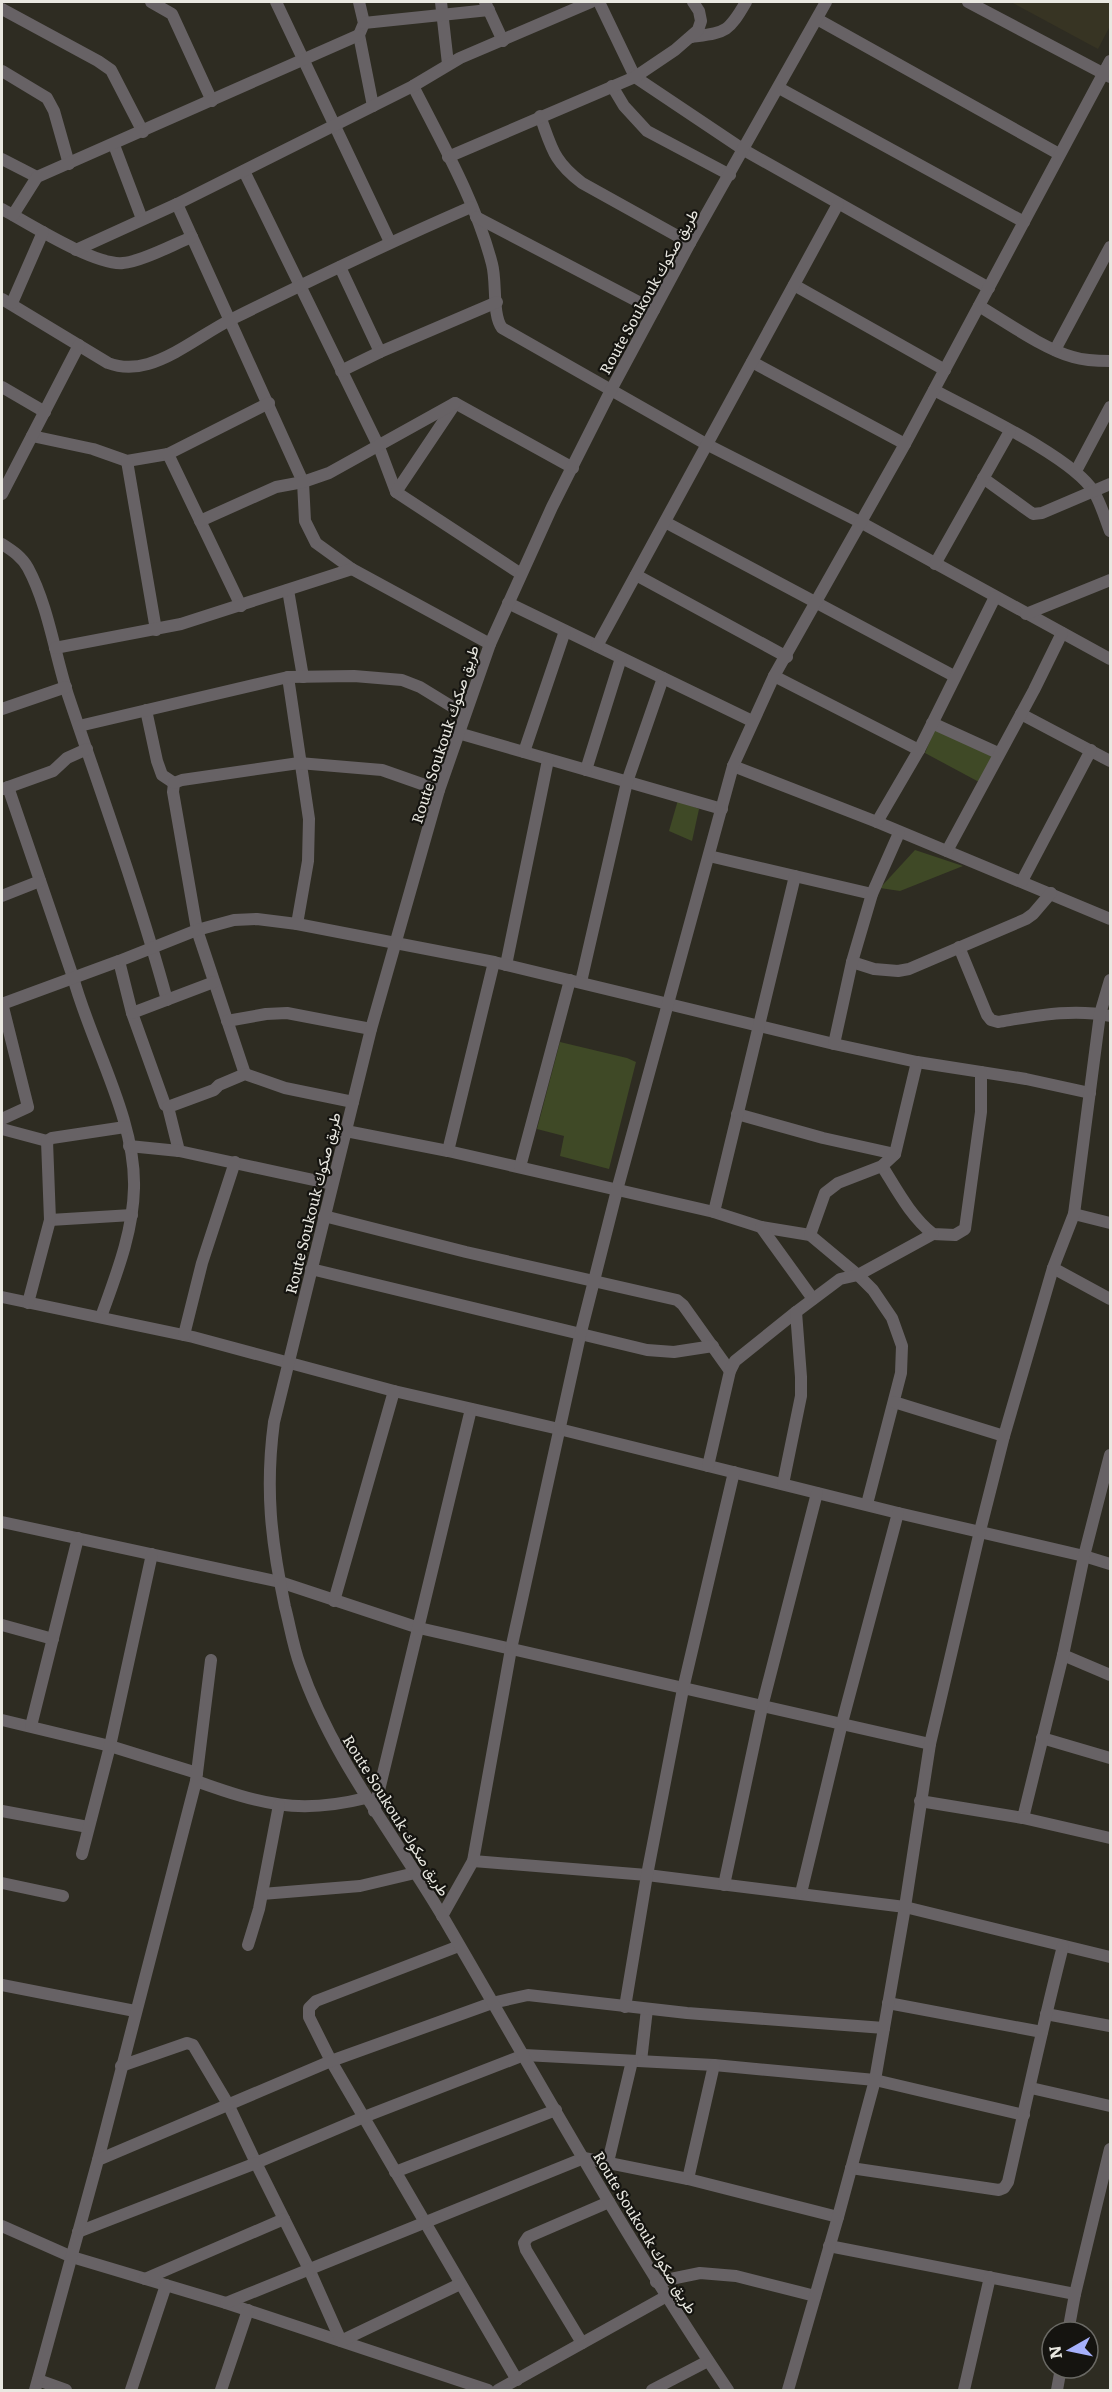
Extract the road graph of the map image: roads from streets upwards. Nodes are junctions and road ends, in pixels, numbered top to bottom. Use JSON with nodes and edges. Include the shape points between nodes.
{"nodes":[{"id":1,"x":151,"y":2,"type":"edge"},
{"id":2,"x":276,"y":2,"type":"edge"},
{"id":3,"x":359,"y":2,"type":"edge"},
{"id":4,"x":591,"y":2,"type":"edge"},
{"id":5,"x":599,"y":2,"type":"edge"},
{"id":6,"x":693,"y":2,"type":"edge"},
{"id":7,"x":746,"y":2,"type":"edge"},
{"id":8,"x":826,"y":2,"type":"edge"},
{"id":9,"x":968,"y":2,"type":"edge"},
{"id":10,"x":167,"y":5,"type":"edge"},
{"id":11,"x":487,"y":6,"type":"edge"},
{"id":12,"x":441,"y":8,"type":"edge"},
{"id":13,"x":3,"y":14,"type":"edge"},
{"id":14,"x":817,"y":19,"type":"junction"},
{"id":15,"x":361,"y":29,"type":"junction"},
{"id":16,"x":692,"y":37,"type":"junction"},
{"id":17,"x":503,"y":41,"type":"junction"},
{"id":18,"x":304,"y":61,"type":"junction"},
{"id":19,"x":1110,"y":61,"type":"edge"},
{"id":20,"x":448,"y":64,"type":"junction"},
{"id":21,"x":2,"y":71,"type":"edge"},
{"id":22,"x":1107,"y":76,"type":"edge"},
{"id":23,"x":635,"y":77,"type":"junction"},
{"id":24,"x":413,"y":86,"type":"junction"},
{"id":25,"x":612,"y":86,"type":"junction"},
{"id":26,"x":778,"y":88,"type":"junction"},
{"id":27,"x":212,"y":100,"type":"junction"},
{"id":28,"x":373,"y":106,"type":"junction"},
{"id":29,"x":540,"y":116,"type":"junction"},
{"id":30,"x":333,"y":126,"type":"junction"},
{"id":31,"x":143,"y":132,"type":"junction"},
{"id":32,"x":114,"y":145,"type":"junction"},
{"id":33,"x":744,"y":150,"type":"junction"},
{"id":34,"x":1059,"y":154,"type":"junction"},
{"id":35,"x":448,"y":157,"type":"junction"},
{"id":36,"x":2,"y":159,"type":"edge"},
{"id":37,"x":69,"y":164,"type":"junction"},
{"id":38,"x":244,"y":171,"type":"junction"},
{"id":39,"x":730,"y":175,"type":"junction"},
{"id":40,"x":37,"y":177,"type":"junction"},
{"id":41,"x":177,"y":204,"type":"junction"},
{"id":42,"x":838,"y":204,"type":"junction"},
{"id":43,"x":2,"y":208,"type":"edge"},
{"id":44,"x":473,"y":212,"type":"junction"},
{"id":45,"x":13,"y":215,"type":"junction"},
{"id":46,"x":142,"y":219,"type":"junction"},
{"id":47,"x":1024,"y":222,"type":"junction"},
{"id":48,"x":43,"y":232,"type":"junction"},
{"id":49,"x":192,"y":237,"type":"junction"},
{"id":50,"x":390,"y":242,"type":"junction"},
{"id":51,"x":690,"y":243,"type":"junction"},
{"id":52,"x":1110,"y":247,"type":"edge"},
{"id":53,"x":76,"y":250,"type":"junction"},
{"id":54,"x":340,"y":267,"type":"junction"},
{"id":55,"x":794,"y":285,"type":"junction"},
{"id":56,"x":301,"y":286,"type":"junction"},
{"id":57,"x":989,"y":288,"type":"junction"},
{"id":58,"x":7,"y":301,"type":"edge"},
{"id":59,"x":497,"y":302,"type":"junction"},
{"id":60,"x":979,"y":306,"type":"junction"},
{"id":61,"x":654,"y":310,"type":"junction"},
{"id":62,"x":230,"y":320,"type":"junction"},
{"id":63,"x":80,"y":345,"type":"junction"},
{"id":64,"x":1055,"y":350,"type":"junction"},
{"id":65,"x":380,"y":352,"type":"junction"},
{"id":66,"x":1110,"y":361,"type":"edge"},
{"id":67,"x":752,"y":362,"type":"junction"},
{"id":68,"x":945,"y":370,"type":"junction"},
{"id":69,"x":341,"y":372,"type":"junction"},
{"id":70,"x":2,"y":387,"type":"edge"},
{"id":71,"x":611,"y":390,"type":"junction"},
{"id":72,"x":934,"y":390,"type":"junction"},
{"id":73,"x":269,"y":403,"type":"junction"},
{"id":74,"x":455,"y":403,"type":"junction"},
{"id":75,"x":1110,"y":407,"type":"edge"},
{"id":76,"x":45,"y":412,"type":"junction"},
{"id":77,"x":1010,"y":431,"type":"junction"},
{"id":78,"x":32,"y":436,"type":"junction"},
{"id":79,"x":706,"y":444,"type":"junction"},
{"id":80,"x":905,"y":444,"type":"junction"},
{"id":81,"x":379,"y":447,"type":"junction"},
{"id":82,"x":168,"y":454,"type":"junction"},
{"id":83,"x":127,"y":461,"type":"junction"},
{"id":84,"x":573,"y":468,"type":"junction"},
{"id":85,"x":1076,"y":471,"type":"junction"},
{"id":86,"x":983,"y":478,"type":"junction"},
{"id":87,"x":5,"y":479,"type":"edge"},
{"id":88,"x":303,"y":482,"type":"junction"},
{"id":89,"x":1110,"y":484,"type":"edge"},
{"id":90,"x":396,"y":492,"type":"junction"},
{"id":91,"x":1093,"y":492,"type":"junction"},
{"id":92,"x":2,"y":494,"type":"edge"},
{"id":93,"x":200,"y":521,"type":"junction"},
{"id":94,"x":665,"y":522,"type":"junction"},
{"id":95,"x":861,"y":523,"type":"junction"},
{"id":96,"x":1110,"y":531,"type":"edge"},
{"id":97,"x":2,"y":544,"type":"edge"},
{"id":98,"x":935,"y":564,"type":"junction"},
{"id":99,"x":352,"y":569,"type":"junction"},
{"id":100,"x":521,"y":574,"type":"junction"},
{"id":101,"x":636,"y":575,"type":"junction"},
{"id":102,"x":1110,"y":580,"type":"edge"},
{"id":103,"x":288,"y":590,"type":"junction"},
{"id":104,"x":995,"y":597,"type":"junction"},
{"id":105,"x":508,"y":603,"type":"junction"},
{"id":106,"x":816,"y":603,"type":"junction"},
{"id":107,"x":241,"y":606,"type":"junction"},
{"id":108,"x":1026,"y":614,"type":"junction"},
{"id":109,"x":156,"y":630,"type":"junction"},
{"id":110,"x":565,"y":631,"type":"junction"},
{"id":111,"x":1062,"y":633,"type":"junction"},
{"id":112,"x":490,"y":644,"type":"junction"},
{"id":113,"x":597,"y":646,"type":"junction"},
{"id":114,"x":56,"y":648,"type":"junction"},
{"id":115,"x":786,"y":657,"type":"junction"},
{"id":116,"x":621,"y":658,"type":"junction"},
{"id":117,"x":1110,"y":659,"type":"edge"},
{"id":118,"x":774,"y":676,"type":"junction"},
{"id":119,"x":954,"y":676,"type":"junction"},
{"id":120,"x":288,"y":677,"type":"junction"},
{"id":121,"x":303,"y":677,"type":"junction"},
{"id":122,"x":663,"y":678,"type":"junction"},
{"id":123,"x":66,"y":687,"type":"junction"},
{"id":124,"x":2,"y":709,"type":"edge"},
{"id":125,"x":147,"y":710,"type":"junction"},
{"id":126,"x":464,"y":714,"type":"junction"},
{"id":127,"x":1021,"y":714,"type":"junction"},
{"id":128,"x":752,"y":721,"type":"junction"},
{"id":129,"x":932,"y":723,"type":"junction"},
{"id":130,"x":79,"y":726,"type":"junction"},
{"id":131,"x":458,"y":733,"type":"junction"},
{"id":132,"x":87,"y":749,"type":"junction"},
{"id":133,"x":919,"y":750,"type":"junction"},
{"id":134,"x":1091,"y":750,"type":"junction"},
{"id":135,"x":524,"y":752,"type":"junction"},
{"id":136,"x":998,"y":753,"type":"junction"},
{"id":137,"x":548,"y":760,"type":"junction"},
{"id":138,"x":1110,"y":762,"type":"edge"},
{"id":139,"x":299,"y":763,"type":"junction"},
{"id":140,"x":733,"y":766,"type":"junction"},
{"id":141,"x":586,"y":770,"type":"junction"},
{"id":142,"x":627,"y":782,"type":"junction"},
{"id":143,"x":174,"y":783,"type":"junction"},
{"id":144,"x":5,"y":788,"type":"edge"},
{"id":145,"x":439,"y":790,"type":"junction"},
{"id":146,"x":722,"y":808,"type":"junction"},
{"id":147,"x":877,"y":822,"type":"junction"},
{"id":148,"x":899,"y":832,"type":"junction"},
{"id":149,"x":947,"y":851,"type":"junction"},
{"id":150,"x":709,"y":856,"type":"junction"},
{"id":151,"x":795,"y":876,"type":"junction"},
{"id":152,"x":40,"y":881,"type":"junction"},
{"id":153,"x":1022,"y":881,"type":"junction"},
{"id":154,"x":1051,"y":893,"type":"junction"},
{"id":155,"x":872,"y":894,"type":"junction"},
{"id":156,"x":2,"y":896,"type":"edge"},
{"id":157,"x":1110,"y":919,"type":"edge"},
{"id":158,"x":297,"y":924,"type":"junction"},
{"id":159,"x":196,"y":930,"type":"junction"},
{"id":160,"x":395,"y":944,"type":"junction"},
{"id":161,"x":153,"y":947,"type":"junction"},
{"id":162,"x":959,"y":947,"type":"junction"},
{"id":163,"x":119,"y":961,"type":"junction"},
{"id":164,"x":852,"y":962,"type":"junction"},
{"id":165,"x":500,"y":964,"type":"junction"},
{"id":166,"x":73,"y":977,"type":"junction"},
{"id":167,"x":1110,"y":980,"type":"edge"},
{"id":168,"x":575,"y":981,"type":"junction"},
{"id":169,"x":214,"y":982,"type":"junction"},
{"id":170,"x":167,"y":1000,"type":"junction"},
{"id":171,"x":2,"y":1004,"type":"edge"},
{"id":172,"x":669,"y":1005,"type":"junction"},
{"id":173,"x":132,"y":1013,"type":"junction"},
{"id":174,"x":1105,"y":1015,"type":"edge"},
{"id":175,"x":227,"y":1021,"type":"junction"},
{"id":176,"x":758,"y":1026,"type":"junction"},
{"id":177,"x":371,"y":1029,"type":"junction"},
{"id":178,"x":834,"y":1044,"type":"junction"},
{"id":179,"x":917,"y":1062,"type":"junction"},
{"id":180,"x":981,"y":1072,"type":"junction"},
{"id":181,"x":245,"y":1074,"type":"junction"},
{"id":182,"x":1090,"y":1093,"type":"junction"},
{"id":183,"x":353,"y":1102,"type":"junction"},
{"id":184,"x":168,"y":1107,"type":"junction"},
{"id":185,"x":737,"y":1114,"type":"junction"},
{"id":186,"x":2,"y":1119,"type":"edge"},
{"id":187,"x":126,"y":1127,"type":"junction"},
{"id":188,"x":2,"y":1129,"type":"edge"},
{"id":189,"x":346,"y":1131,"type":"junction"},
{"id":190,"x":47,"y":1141,"type":"junction"},
{"id":191,"x":129,"y":1146,"type":"junction"},
{"id":192,"x":179,"y":1151,"type":"junction"},
{"id":193,"x":448,"y":1151,"type":"junction"},
{"id":194,"x":895,"y":1154,"type":"junction"},
{"id":195,"x":235,"y":1162,"type":"junction"},
{"id":196,"x":882,"y":1166,"type":"junction"},
{"id":197,"x":520,"y":1167,"type":"junction"},
{"id":198,"x":332,"y":1184,"type":"junction"},
{"id":199,"x":617,"y":1190,"type":"junction"},
{"id":200,"x":714,"y":1212,"type":"junction"},
{"id":201,"x":1074,"y":1214,"type":"junction"},
{"id":202,"x":132,"y":1215,"type":"junction"},
{"id":203,"x":324,"y":1216,"type":"junction"},
{"id":204,"x":50,"y":1220,"type":"junction"},
{"id":205,"x":1110,"y":1223,"type":"edge"},
{"id":206,"x":761,"y":1227,"type":"junction"},
{"id":207,"x":810,"y":1234,"type":"junction"},
{"id":208,"x":933,"y":1234,"type":"junction"},
{"id":209,"x":1053,"y":1268,"type":"junction"},
{"id":210,"x":311,"y":1269,"type":"junction"},
{"id":211,"x":858,"y":1275,"type":"junction"},
{"id":212,"x":594,"y":1280,"type":"junction"},
{"id":213,"x":2,"y":1297,"type":"edge"},
{"id":214,"x":813,"y":1299,"type":"junction"},
{"id":215,"x":1110,"y":1299,"type":"edge"},
{"id":216,"x":28,"y":1303,"type":"junction"},
{"id":217,"x":796,"y":1312,"type":"junction"},
{"id":218,"x":102,"y":1317,"type":"junction"},
{"id":219,"x":184,"y":1335,"type":"junction"},
{"id":220,"x":580,"y":1336,"type":"junction"},
{"id":221,"x":713,"y":1346,"type":"junction"},
{"id":222,"x":288,"y":1362,"type":"junction"},
{"id":223,"x":730,"y":1371,"type":"junction"},
{"id":224,"x":394,"y":1391,"type":"junction"},
{"id":225,"x":894,"y":1402,"type":"junction"},
{"id":226,"x":471,"y":1409,"type":"junction"},
{"id":227,"x":559,"y":1429,"type":"junction"},
{"id":228,"x":1004,"y":1436,"type":"junction"},
{"id":229,"x":1110,"y":1455,"type":"edge"},
{"id":230,"x":708,"y":1466,"type":"junction"},
{"id":231,"x":734,"y":1472,"type":"junction"},
{"id":232,"x":783,"y":1484,"type":"junction"},
{"id":233,"x":817,"y":1492,"type":"junction"},
{"id":234,"x":867,"y":1504,"type":"junction"},
{"id":235,"x":898,"y":1513,"type":"junction"},
{"id":236,"x":2,"y":1525,"type":"edge"},
{"id":237,"x":980,"y":1531,"type":"junction"},
{"id":238,"x":78,"y":1538,"type":"junction"},
{"id":239,"x":152,"y":1554,"type":"junction"},
{"id":240,"x":1084,"y":1556,"type":"junction"},
{"id":241,"x":1110,"y":1564,"type":"edge"},
{"id":242,"x":280,"y":1582,"type":"junction"},
{"id":243,"x":334,"y":1600,"type":"junction"},
{"id":244,"x":2,"y":1625,"type":"edge"},
{"id":245,"x":419,"y":1628,"type":"junction"},
{"id":246,"x":53,"y":1639,"type":"junction"},
{"id":247,"x":511,"y":1649,"type":"junction"},
{"id":248,"x":1063,"y":1655,"type":"junction"},
{"id":249,"x":211,"y":1660,"type":"dead end"},
{"id":250,"x":1110,"y":1675,"type":"edge"},
{"id":251,"x":683,"y":1689,"type":"junction"},
{"id":252,"x":762,"y":1707,"type":"junction"},
{"id":253,"x":2,"y":1720,"type":"edge"},
{"id":254,"x":842,"y":1723,"type":"junction"},
{"id":255,"x":31,"y":1726,"type":"junction"},
{"id":256,"x":1042,"y":1738,"type":"junction"},
{"id":257,"x":930,"y":1744,"type":"junction"},
{"id":258,"x":110,"y":1746,"type":"junction"},
{"id":259,"x":1110,"y":1758,"type":"edge"},
{"id":260,"x":197,"y":1777,"type":"junction"},
{"id":261,"x":366,"y":1798,"type":"junction"},
{"id":262,"x":920,"y":1801,"type":"junction"},
{"id":263,"x":279,"y":1805,"type":"junction"},
{"id":264,"x":2,"y":1811,"type":"edge"},
{"id":265,"x":374,"y":1811,"type":"junction"},
{"id":266,"x":1023,"y":1818,"type":"junction"},
{"id":267,"x":88,"y":1827,"type":"junction"},
{"id":268,"x":1110,"y":1838,"type":"edge"},
{"id":269,"x":82,"y":1854,"type":"dead end"},
{"id":270,"x":472,"y":1861,"type":"junction"},
{"id":271,"x":415,"y":1873,"type":"junction"},
{"id":272,"x":647,"y":1875,"type":"junction"},
{"id":273,"x":2,"y":1883,"type":"edge"},
{"id":274,"x":724,"y":1884,"type":"junction"},
{"id":275,"x":801,"y":1893,"type":"junction"},
{"id":276,"x":262,"y":1894,"type":"junction"},
{"id":277,"x":63,"y":1896,"type":"dead end"},
{"id":278,"x":905,"y":1907,"type":"junction"},
{"id":279,"x":442,"y":1916,"type":"junction"},
{"id":280,"x":248,"y":1945,"type":"dead end"},
{"id":281,"x":459,"y":1946,"type":"junction"},
{"id":282,"x":1063,"y":1946,"type":"junction"},
{"id":283,"x":1110,"y":1957,"type":"edge"},
{"id":284,"x":2,"y":1985,"type":"edge"},
{"id":285,"x":492,"y":2003,"type":"junction"},
{"id":286,"x":888,"y":2003,"type":"junction"},
{"id":287,"x":625,"y":2007,"type":"junction"},
{"id":288,"x":647,"y":2009,"type":"junction"},
{"id":289,"x":135,"y":2011,"type":"junction"},
{"id":290,"x":1046,"y":2014,"type":"junction"},
{"id":291,"x":1110,"y":2026,"type":"edge"},
{"id":292,"x":884,"y":2028,"type":"junction"},
{"id":293,"x":1042,"y":2032,"type":"junction"},
{"id":294,"x":524,"y":2055,"type":"junction"},
{"id":295,"x":331,"y":2061,"type":"junction"},
{"id":296,"x":637,"y":2061,"type":"junction"},
{"id":297,"x":714,"y":2065,"type":"junction"},
{"id":298,"x":121,"y":2067,"type":"junction"},
{"id":299,"x":875,"y":2080,"type":"junction"},
{"id":300,"x":1031,"y":2088,"type":"junction"},
{"id":301,"x":228,"y":2104,"type":"junction"},
{"id":302,"x":1110,"y":2106,"type":"edge"},
{"id":303,"x":556,"y":2110,"type":"junction"},
{"id":304,"x":1024,"y":2115,"type":"junction"},
{"id":305,"x":364,"y":2117,"type":"junction"},
{"id":306,"x":1110,"y":2149,"type":"edge"},
{"id":307,"x":584,"y":2158,"type":"junction"},
{"id":308,"x":98,"y":2160,"type":"junction"},
{"id":309,"x":608,"y":2162,"type":"junction"},
{"id":310,"x":256,"y":2163,"type":"junction"},
{"id":311,"x":851,"y":2168,"type":"junction"},
{"id":312,"x":396,"y":2172,"type":"junction"},
{"id":313,"x":688,"y":2179,"type":"junction"},
{"id":314,"x":609,"y":2202,"type":"junction"},
{"id":315,"x":838,"y":2217,"type":"junction"},
{"id":316,"x":284,"y":2219,"type":"junction"},
{"id":317,"x":424,"y":2223,"type":"junction"},
{"id":318,"x":2,"y":2226,"type":"edge"},
{"id":319,"x":78,"y":2232,"type":"junction"},
{"id":320,"x":829,"y":2246,"type":"junction"},
{"id":321,"x":72,"y":2257,"type":"junction"},
{"id":322,"x":309,"y":2269,"type":"junction"},
{"id":323,"x":990,"y":2277,"type":"junction"},
{"id":324,"x":145,"y":2279,"type":"junction"},
{"id":325,"x":656,"y":2282,"type":"junction"},
{"id":326,"x":460,"y":2284,"type":"junction"},
{"id":327,"x":166,"y":2285,"type":"junction"},
{"id":328,"x":1075,"y":2294,"type":"junction"},
{"id":329,"x":815,"y":2296,"type":"junction"},
{"id":330,"x":665,"y":2297,"type":"junction"},
{"id":331,"x":226,"y":2303,"type":"junction"},
{"id":332,"x":248,"y":2310,"type":"junction"},
{"id":333,"x":1070,"y":2320,"type":"edge"},
{"id":334,"x":340,"y":2341,"type":"junction"},
{"id":335,"x":582,"y":2343,"type":"junction"},
{"id":336,"x":708,"y":2361,"type":"junction"},
{"id":337,"x":517,"y":2380,"type":"junction"},
{"id":338,"x":37,"y":2385,"type":"edge"},
{"id":339,"x":66,"y":2391,"type":"edge"},
{"id":340,"x":131,"y":2391,"type":"edge"},
{"id":341,"x":221,"y":2391,"type":"edge"},
{"id":342,"x":488,"y":2391,"type":"edge"},
{"id":343,"x":498,"y":2391,"type":"edge"},
{"id":344,"x":652,"y":2391,"type":"edge"},
{"id":345,"x":728,"y":2391,"type":"edge"},
{"id":346,"x":788,"y":2391,"type":"edge"},
{"id":347,"x":964,"y":2391,"type":"edge"}],
"edges":[{"from":1,"to":10,"type":"street"},
{"from":2,"to":18,"type":"street"},
{"from":3,"to":15,"type":"street"},
{"from":4,"to":17,"type":"street"},
{"from":5,"to":23,"type":"street"},
{"from":6,"to":16,"type":"street","via":[[701,21]]},
{"from":7,"to":16,"type":"street","via":[[731,27]]},
{"from":8,"to":14,"type":"street","name":"Route Soukouk طريق صكوك"},
{"from":9,"to":22,"type":"street"},
{"from":10,"to":27,"type":"street"},
{"from":11,"to":12,"type":"street"},
{"from":11,"to":17,"type":"street"},
{"from":12,"to":15,"type":"street"},
{"from":12,"to":20,"type":"street"},
{"from":13,"to":31,"type":"street","via":[[111,70]]},
{"from":14,"to":26,"type":"street","name":"Route Soukouk طريق صكوك"},
{"from":14,"to":34,"type":"street"},
{"from":15,"to":18,"type":"street"},
{"from":15,"to":28,"type":"street"},
{"from":16,"to":23,"type":"street"},
{"from":17,"to":20,"type":"street"},
{"from":18,"to":27,"type":"street"},
{"from":18,"to":30,"type":"street"},
{"from":19,"to":22,"type":"street"},
{"from":20,"to":24,"type":"street"},
{"from":21,"to":37,"type":"street","via":[[47,98]]},
{"from":22,"to":34,"type":"street"},
{"from":23,"to":25,"type":"street"},
{"from":23,"to":33,"type":"street"},
{"from":24,"to":28,"type":"street"},
{"from":24,"to":35,"type":"street"},
{"from":25,"to":29,"type":"street"},
{"from":25,"to":39,"type":"street","via":[[647,131]]},
{"from":26,"to":33,"type":"street","name":"Route Soukouk طريق صكوك"},
{"from":26,"to":47,"type":"street"},
{"from":27,"to":31,"type":"street"},
{"from":28,"to":30,"type":"street"},
{"from":29,"to":35,"type":"street"},
{"from":29,"to":51,"type":"street","via":[[555,155],[567,172]]},
{"from":30,"to":38,"type":"street"},
{"from":30,"to":50,"type":"street"},
{"from":31,"to":32,"type":"street"},
{"from":32,"to":37,"type":"street"},
{"from":32,"to":46,"type":"street"},
{"from":33,"to":39,"type":"street","name":"Route Soukouk طريق صكوك"},
{"from":33,"to":42,"type":"street"},
{"from":34,"to":47,"type":"street"},
{"from":35,"to":44,"type":"street"},
{"from":36,"to":40,"type":"street"},
{"from":37,"to":40,"type":"street"},
{"from":38,"to":41,"type":"street"},
{"from":38,"to":56,"type":"street"},
{"from":39,"to":51,"type":"street","name":"Route Soukouk طريق صكوك"},
{"from":40,"to":45,"type":"street"},
{"from":41,"to":46,"type":"street"},
{"from":41,"to":49,"type":"street"},
{"from":42,"to":55,"type":"street"},
{"from":42,"to":57,"type":"street"},
{"from":43,"to":45,"type":"street"},
{"from":44,"to":50,"type":"street"},
{"from":44,"to":59,"type":"street","via":[[493,265]]},
{"from":44,"to":61,"type":"street"},
{"from":45,"to":48,"type":"street"},
{"from":46,"to":53,"type":"street"},
{"from":47,"to":57,"type":"street"},
{"from":48,"to":53,"type":"street"},
{"from":48,"to":58,"type":"street"},
{"from":49,"to":53,"type":"street","via":[[123,263]]},
{"from":49,"to":62,"type":"street"},
{"from":50,"to":54,"type":"street"},
{"from":51,"to":61,"type":"street","name":"Route Soukouk طريق صكوك"},
{"from":52,"to":64,"type":"street"},
{"from":54,"to":56,"type":"street"},
{"from":54,"to":65,"type":"street"},
{"from":55,"to":67,"type":"street"},
{"from":55,"to":68,"type":"street"},
{"from":56,"to":62,"type":"street"},
{"from":56,"to":69,"type":"street"},
{"from":57,"to":60,"type":"street"},
{"from":58,"to":63,"type":"street"},
{"from":59,"to":65,"type":"street"},
{"from":59,"to":71,"type":"street","via":[[502,328]]},
{"from":60,"to":64,"type":"street"},
{"from":60,"to":68,"type":"street"},
{"from":61,"to":71,"type":"street","name":"Route Soukouk طريق صكوك"},
{"from":62,"to":63,"type":"street","via":[[164,357],[133,367],[117,367]]},
{"from":62,"to":73,"type":"street"},
{"from":63,"to":76,"type":"street"},
{"from":64,"to":66,"type":"street","via":[[1090,361]]},
{"from":65,"to":69,"type":"street"},
{"from":67,"to":79,"type":"street"},
{"from":67,"to":80,"type":"street"},
{"from":68,"to":72,"type":"street"},
{"from":69,"to":81,"type":"street"},
{"from":70,"to":76,"type":"street"},
{"from":71,"to":79,"type":"street"},
{"from":71,"to":84,"type":"street","name":"Route Soukouk طريق صكوك"},
{"from":72,"to":77,"type":"street"},
{"from":72,"to":80,"type":"street"},
{"from":73,"to":82,"type":"street"},
{"from":73,"to":88,"type":"street"},
{"from":74,"to":81,"type":"street"},
{"from":74,"to":84,"type":"street"},
{"from":74,"to":90,"type":"street"},
{"from":75,"to":85,"type":"street"},
{"from":76,"to":78,"type":"street"},
{"from":77,"to":85,"type":"street"},
{"from":77,"to":86,"type":"street"},
{"from":78,"to":83,"type":"street"},
{"from":78,"to":87,"type":"street"},
{"from":79,"to":94,"type":"street"},
{"from":79,"to":95,"type":"street"},
{"from":80,"to":95,"type":"street"},
{"from":81,"to":88,"type":"street"},
{"from":81,"to":90,"type":"street"},
{"from":82,"to":83,"type":"street"},
{"from":82,"to":93,"type":"street"},
{"from":83,"to":109,"type":"street"},
{"from":84,"to":100,"type":"street","name":"Route Soukouk طريق صكوك"},
{"from":85,"to":91,"type":"street"},
{"from":86,"to":91,"type":"street","via":[[1033,514]]},
{"from":86,"to":98,"type":"street"},
{"from":87,"to":92,"type":"street"},
{"from":88,"to":93,"type":"street","via":[[276,487]]},
{"from":88,"to":99,"type":"street","via":[[305,521],[312,538]]},
{"from":89,"to":91,"type":"street"},
{"from":90,"to":100,"type":"street"},
{"from":91,"to":96,"type":"street"},
{"from":93,"to":107,"type":"street"},
{"from":94,"to":101,"type":"street"},
{"from":94,"to":106,"type":"street"},
{"from":95,"to":98,"type":"street"},
{"from":95,"to":106,"type":"street"},
{"from":97,"to":114,"type":"street","via":[[15,552],[29,570]]},
{"from":98,"to":104,"type":"street"},
{"from":99,"to":103,"type":"street"},
{"from":99,"to":112,"type":"street"},
{"from":100,"to":105,"type":"street","name":"Route Soukouk طريق صكوك"},
{"from":101,"to":113,"type":"street"},
{"from":101,"to":115,"type":"street"},
{"from":102,"to":108,"type":"street"},
{"from":103,"to":107,"type":"street"},
{"from":103,"to":121,"type":"street"},
{"from":104,"to":108,"type":"street"},
{"from":104,"to":119,"type":"street"},
{"from":105,"to":110,"type":"street"},
{"from":105,"to":112,"type":"street","name":"Route Soukouk طريق صكوك"},
{"from":106,"to":115,"type":"street"},
{"from":106,"to":119,"type":"street"},
{"from":107,"to":109,"type":"street"},
{"from":108,"to":111,"type":"street"},
{"from":109,"to":114,"type":"street"},
{"from":110,"to":113,"type":"street"},
{"from":110,"to":135,"type":"street"},
{"from":111,"to":117,"type":"street"},
{"from":111,"to":127,"type":"street"},
{"from":112,"to":126,"type":"street","name":"Route Soukouk طريق صكوك"},
{"from":113,"to":116,"type":"street"},
{"from":114,"to":123,"type":"street"},
{"from":115,"to":118,"type":"street"},
{"from":116,"to":122,"type":"street"},
{"from":116,"to":141,"type":"street"},
{"from":118,"to":128,"type":"street"},
{"from":118,"to":133,"type":"street"},
{"from":119,"to":129,"type":"street"},
{"from":120,"to":121,"type":"street"},
{"from":120,"to":125,"type":"street"},
{"from":120,"to":139,"type":"street"},
{"from":121,"to":126,"type":"street","via":[[402,680]]},
{"from":122,"to":128,"type":"street"},
{"from":122,"to":142,"type":"street"},
{"from":123,"to":124,"type":"street"},
{"from":123,"to":130,"type":"street"},
{"from":125,"to":130,"type":"street"},
{"from":125,"to":143,"type":"street","via":[[162,775]]},
{"from":126,"to":131,"type":"street","name":"Route Soukouk طريق صكوك"},
{"from":127,"to":134,"type":"street"},
{"from":127,"to":136,"type":"street"},
{"from":128,"to":140,"type":"street"},
{"from":129,"to":133,"type":"street"},
{"from":129,"to":136,"type":"street"},
{"from":130,"to":132,"type":"street"},
{"from":131,"to":135,"type":"street"},
{"from":131,"to":145,"type":"street","name":"Route Soukouk طريق صكوك"},
{"from":132,"to":144,"type":"street","via":[[67,758],[53,771]]},
{"from":132,"to":161,"type":"street"},
{"from":133,"to":147,"type":"street"},
{"from":134,"to":138,"type":"street"},
{"from":134,"to":153,"type":"street"},
{"from":135,"to":137,"type":"street"},
{"from":136,"to":149,"type":"street"},
{"from":137,"to":141,"type":"street"},
{"from":137,"to":165,"type":"street"},
{"from":139,"to":143,"type":"street"},
{"from":139,"to":145,"type":"street","via":[[382,770]]},
{"from":139,"to":158,"type":"street","via":[[310,833]]},
{"from":140,"to":146,"type":"street"},
{"from":140,"to":147,"type":"street"},
{"from":141,"to":142,"type":"street"},
{"from":142,"to":146,"type":"street"},
{"from":142,"to":168,"type":"street"},
{"from":143,"to":159,"type":"street","via":[[172,792]]},
{"from":144,"to":152,"type":"street"},
{"from":145,"to":160,"type":"street","name":"Route Soukouk طريق صكوك"},
{"from":146,"to":150,"type":"street"},
{"from":147,"to":148,"type":"street"},
{"from":148,"to":149,"type":"street"},
{"from":148,"to":155,"type":"street"},
{"from":149,"to":153,"type":"street"},
{"from":150,"to":151,"type":"street"},
{"from":150,"to":172,"type":"street"},
{"from":151,"to":155,"type":"street"},
{"from":151,"to":176,"type":"street"},
{"from":152,"to":156,"type":"street"},
{"from":152,"to":166,"type":"street"},
{"from":153,"to":154,"type":"street"},
{"from":154,"to":157,"type":"street"},
{"from":154,"to":162,"type":"street","via":[[1026,919]]},
{"from":155,"to":164,"type":"street"},
{"from":158,"to":159,"type":"street","via":[[234,920]]},
{"from":158,"to":160,"type":"street"},
{"from":159,"to":161,"type":"street"},
{"from":159,"to":169,"type":"street"},
{"from":160,"to":165,"type":"street"},
{"from":160,"to":177,"type":"street","name":"Route Soukouk طريق صكوك"},
{"from":161,"to":163,"type":"street"},
{"from":161,"to":170,"type":"street"},
{"from":162,"to":164,"type":"street","via":[[917,967],[898,971]]},
{"from":162,"to":174,"type":"street","via":[[991,1020],[1052,1013]]},
{"from":163,"to":166,"type":"street"},
{"from":163,"to":173,"type":"street"},
{"from":164,"to":178,"type":"street"},
{"from":165,"to":168,"type":"street"},
{"from":165,"to":193,"type":"street"},
{"from":166,"to":171,"type":"street"},
{"from":166,"to":187,"type":"street"},
{"from":167,"to":174,"type":"street"},
{"from":168,"to":172,"type":"street"},
{"from":168,"to":197,"type":"street"},
{"from":169,"to":170,"type":"street"},
{"from":169,"to":175,"type":"street"},
{"from":170,"to":173,"type":"street"},
{"from":171,"to":186,"type":"street","via":[[28,1107]]},
{"from":172,"to":176,"type":"street"},
{"from":172,"to":199,"type":"street"},
{"from":173,"to":184,"type":"street"},
{"from":174,"to":182,"type":"street"},
{"from":175,"to":177,"type":"street","via":[[287,1013]]},
{"from":175,"to":181,"type":"street"},
{"from":176,"to":178,"type":"street"},
{"from":176,"to":185,"type":"street"},
{"from":177,"to":183,"type":"street","name":"Route Soukouk طريق صكوك"},
{"from":178,"to":179,"type":"street"},
{"from":179,"to":180,"type":"street"},
{"from":179,"to":194,"type":"street"},
{"from":180,"to":182,"type":"street"},
{"from":180,"to":208,"type":"street","via":[[981,1112],[965,1229],[955,1235]]},
{"from":181,"to":183,"type":"street","via":[[285,1088]]},
{"from":181,"to":184,"type":"street"},
{"from":182,"to":201,"type":"street"},
{"from":183,"to":189,"type":"street","name":"Route Soukouk طريق صكوك"},
{"from":184,"to":192,"type":"street"},
{"from":185,"to":194,"type":"street"},
{"from":185,"to":200,"type":"street"},
{"from":187,"to":190,"type":"street"},
{"from":187,"to":191,"type":"street"},
{"from":188,"to":190,"type":"street"},
{"from":189,"to":193,"type":"street"},
{"from":189,"to":198,"type":"street","name":"Route Soukouk طريق صكوك"},
{"from":190,"to":204,"type":"street"},
{"from":191,"to":192,"type":"street"},
{"from":191,"to":202,"type":"street","via":[[134,1186]]},
{"from":192,"to":195,"type":"street"},
{"from":193,"to":197,"type":"street"},
{"from":194,"to":196,"type":"street"},
{"from":195,"to":198,"type":"street"},
{"from":195,"to":219,"type":"street","via":[[202,1263]]},
{"from":196,"to":207,"type":"street","via":[[838,1183],[825,1193]]},
{"from":196,"to":208,"type":"street","via":[[913,1215]]},
{"from":197,"to":199,"type":"street"},
{"from":198,"to":203,"type":"street","name":"Route Soukouk طريق صكوك"},
{"from":199,"to":200,"type":"street"},
{"from":199,"to":212,"type":"street"},
{"from":200,"to":206,"type":"street"},
{"from":201,"to":205,"type":"street"},
{"from":201,"to":209,"type":"street"},
{"from":202,"to":204,"type":"street"},
{"from":202,"to":218,"type":"street"},
{"from":203,"to":210,"type":"street","name":"Route Soukouk طريق صكوك"},
{"from":203,"to":212,"type":"street"},
{"from":204,"to":216,"type":"street"},
{"from":206,"to":207,"type":"street"},
{"from":206,"to":214,"type":"street"},
{"from":207,"to":211,"type":"street"},
{"from":208,"to":211,"type":"street"},
{"from":209,"to":215,"type":"street"},
{"from":209,"to":228,"type":"street"},
{"from":210,"to":220,"type":"street"},
{"from":210,"to":222,"type":"street","name":"Route Soukouk طريق صكوك"},
{"from":211,"to":214,"type":"street","via":[[840,1280]]},
{"from":211,"to":225,"type":"street","via":[[884,1305],[902,1346],[903,1361]]},
{"from":212,"to":220,"type":"street"},
{"from":212,"to":221,"type":"street","via":[[680,1301]]},
{"from":213,"to":216,"type":"street"},
{"from":214,"to":217,"type":"street"},
{"from":216,"to":218,"type":"street"},
{"from":217,"to":223,"type":"street","via":[[742,1354]]},
{"from":217,"to":232,"type":"street","via":[[801,1396]]},
{"from":218,"to":219,"type":"street"},
{"from":219,"to":222,"type":"street"},
{"from":220,"to":221,"type":"street","via":[[647,1350],[674,1352]]},
{"from":220,"to":227,"type":"street"},
{"from":221,"to":223,"type":"street"},
{"from":222,"to":224,"type":"street"},
{"from":222,"to":242,"type":"street","name":"Route Soukouk طريق صكوك","via":[[269,1461],[268,1500]]},
{"from":223,"to":230,"type":"street"},
{"from":224,"to":226,"type":"street"},
{"from":224,"to":243,"type":"street"},
{"from":225,"to":228,"type":"street"},
{"from":225,"to":234,"type":"street"},
{"from":226,"to":227,"type":"street"},
{"from":226,"to":245,"type":"street"},
{"from":227,"to":230,"type":"street"},
{"from":227,"to":247,"type":"street"},
{"from":228,"to":237,"type":"street"},
{"from":229,"to":240,"type":"street"},
{"from":230,"to":231,"type":"street"},
{"from":231,"to":232,"type":"street"},
{"from":231,"to":251,"type":"street"},
{"from":232,"to":233,"type":"street"},
{"from":233,"to":234,"type":"street"},
{"from":233,"to":252,"type":"street"},
{"from":234,"to":235,"type":"street"},
{"from":235,"to":237,"type":"street"},
{"from":235,"to":254,"type":"street"},
{"from":236,"to":238,"type":"street"},
{"from":237,"to":240,"type":"street"},
{"from":237,"to":257,"type":"street"},
{"from":238,"to":239,"type":"street"},
{"from":238,"to":246,"type":"street"},
{"from":239,"to":242,"type":"street"},
{"from":239,"to":258,"type":"street"},
{"from":240,"to":241,"type":"street"},
{"from":240,"to":248,"type":"street"},
{"from":242,"to":243,"type":"street"},
{"from":242,"to":261,"type":"street","name":"Route Soukouk طريق صكوك","via":[[300,1666],[326,1727]]},
{"from":243,"to":245,"type":"street"},
{"from":244,"to":246,"type":"street"},
{"from":245,"to":247,"type":"street"},
{"from":245,"to":265,"type":"street"},
{"from":246,"to":255,"type":"street"},
{"from":247,"to":251,"type":"street"},
{"from":247,"to":270,"type":"street"},
{"from":248,"to":250,"type":"street"},
{"from":248,"to":256,"type":"street"},
{"from":249,"to":260,"type":"street"},
{"from":251,"to":252,"type":"street"},
{"from":251,"to":272,"type":"street"},
{"from":252,"to":254,"type":"street"},
{"from":252,"to":274,"type":"street"},
{"from":253,"to":255,"type":"street"},
{"from":254,"to":257,"type":"street"},
{"from":254,"to":275,"type":"street"},
{"from":255,"to":258,"type":"street"},
{"from":256,"to":259,"type":"street"},
{"from":256,"to":266,"type":"street"},
{"from":257,"to":262,"type":"street"},
{"from":258,"to":260,"type":"street"},
{"from":258,"to":267,"type":"street"},
{"from":260,"to":263,"type":"street","via":[[237,1796]]},
{"from":260,"to":289,"type":"street"},
{"from":261,"to":263,"type":"street","via":[[320,1807]]},
{"from":261,"to":265,"type":"street","name":"Route Soukouk طريق صكوك"},
{"from":262,"to":266,"type":"street"},
{"from":262,"to":278,"type":"street"},
{"from":263,"to":276,"type":"street"},
{"from":264,"to":267,"type":"street"},
{"from":265,"to":271,"type":"street","name":"Route Soukouk طريق صكوك"},
{"from":266,"to":268,"type":"street"},
{"from":267,"to":269,"type":"street"},
{"from":270,"to":272,"type":"street"},
{"from":270,"to":279,"type":"street"},
{"from":271,"to":276,"type":"street","via":[[360,1886]]},
{"from":271,"to":279,"type":"street","name":"Route Soukouk طريق صكوك"},
{"from":272,"to":274,"type":"street"},
{"from":272,"to":287,"type":"street"},
{"from":273,"to":277,"type":"street"},
{"from":274,"to":275,"type":"street"},
{"from":275,"to":278,"type":"street"},
{"from":276,"to":280,"type":"street"},
{"from":278,"to":282,"type":"street"},
{"from":278,"to":286,"type":"street"},
{"from":279,"to":281,"type":"street","name":"Route Soukouk طريق صكوك"},
{"from":281,"to":285,"type":"street","name":"Route Soukouk طريق صكوك"},
{"from":281,"to":295,"type":"street","via":[[316,2001],[309,2008],[309,2017]]},
{"from":282,"to":283,"type":"street"},
{"from":282,"to":290,"type":"street"},
{"from":284,"to":289,"type":"street"},
{"from":285,"to":287,"type":"street","via":[[528,1995]]},
{"from":285,"to":294,"type":"street","name":"Route Soukouk طريق صكوك"},
{"from":285,"to":295,"type":"street"},
{"from":286,"to":292,"type":"street"},
{"from":286,"to":293,"type":"street"},
{"from":287,"to":288,"type":"street"},
{"from":288,"to":292,"type":"street"},
{"from":288,"to":296,"type":"street"},
{"from":289,"to":298,"type":"street"},
{"from":290,"to":291,"type":"street"},
{"from":290,"to":293,"type":"street"},
{"from":292,"to":299,"type":"street"},
{"from":293,"to":300,"type":"street"},
{"from":294,"to":296,"type":"street"},
{"from":294,"to":303,"type":"street","name":"Route Soukouk طريق صكوك"},
{"from":294,"to":305,"type":"street"},
{"from":295,"to":301,"type":"street"},
{"from":295,"to":305,"type":"street"},
{"from":296,"to":297,"type":"street"},
{"from":296,"to":309,"type":"street"},
{"from":297,"to":299,"type":"street"},
{"from":297,"to":313,"type":"street"},
{"from":298,"to":301,"type":"street","via":[[193,2044]]},
{"from":298,"to":308,"type":"street"},
{"from":299,"to":304,"type":"street"},
{"from":299,"to":311,"type":"street"},
{"from":300,"to":302,"type":"street"},
{"from":300,"to":304,"type":"street"},
{"from":301,"to":308,"type":"street"},
{"from":301,"to":310,"type":"street"},
{"from":303,"to":307,"type":"street","name":"Route Soukouk طريق صكوك"},
{"from":303,"to":312,"type":"street"},
{"from":304,"to":311,"type":"street","via":[[1008,2182],[999,2190]]},
{"from":305,"to":310,"type":"street"},
{"from":305,"to":312,"type":"street"},
{"from":306,"to":328,"type":"street"},
{"from":307,"to":309,"type":"street"},
{"from":307,"to":314,"type":"street","name":"Route Soukouk طريق صكوك"},
{"from":307,"to":317,"type":"street"},
{"from":308,"to":319,"type":"street"},
{"from":309,"to":313,"type":"street"},
{"from":310,"to":316,"type":"street"},
{"from":310,"to":319,"type":"street"},
{"from":311,"to":315,"type":"street"},
{"from":312,"to":317,"type":"street"},
{"from":313,"to":315,"type":"street"},
{"from":314,"to":325,"type":"street","name":"Route Soukouk طريق صكوك"},
{"from":314,"to":335,"type":"street","via":[[528,2237],[524,2243]]},
{"from":315,"to":320,"type":"street"},
{"from":316,"to":322,"type":"street"},
{"from":316,"to":324,"type":"street"},
{"from":317,"to":322,"type":"street"},
{"from":317,"to":326,"type":"street"},
{"from":318,"to":321,"type":"street"},
{"from":319,"to":321,"type":"street"},
{"from":320,"to":323,"type":"street"},
{"from":320,"to":329,"type":"street"},
{"from":321,"to":324,"type":"street"},
{"from":321,"to":338,"type":"street"},
{"from":322,"to":331,"type":"street"},
{"from":322,"to":334,"type":"street"},
{"from":323,"to":328,"type":"street"},
{"from":323,"to":347,"type":"street"},
{"from":324,"to":327,"type":"street"},
{"from":325,"to":329,"type":"street","via":[[700,2273],[736,2276]]},
{"from":325,"to":330,"type":"street","name":"Route Soukouk طريق صكوك"},
{"from":326,"to":334,"type":"street"},
{"from":326,"to":337,"type":"street"},
{"from":327,"to":331,"type":"street"},
{"from":327,"to":340,"type":"street"},
{"from":328,"to":333,"type":"street"},
{"from":329,"to":346,"type":"street"},
{"from":330,"to":335,"type":"street"},
{"from":330,"to":336,"type":"street","name":"Route Soukouk طريق صكوك"},
{"from":331,"to":332,"type":"street"},
{"from":332,"to":334,"type":"street"},
{"from":332,"to":341,"type":"street"},
{"from":334,"to":342,"type":"street"},
{"from":335,"to":337,"type":"street"},
{"from":336,"to":344,"type":"street"},
{"from":336,"to":345,"type":"street","name":"Route Soukouk طريق صكوك"},
{"from":337,"to":343,"type":"street"},
{"from":338,"to":339,"type":"street"}]}
